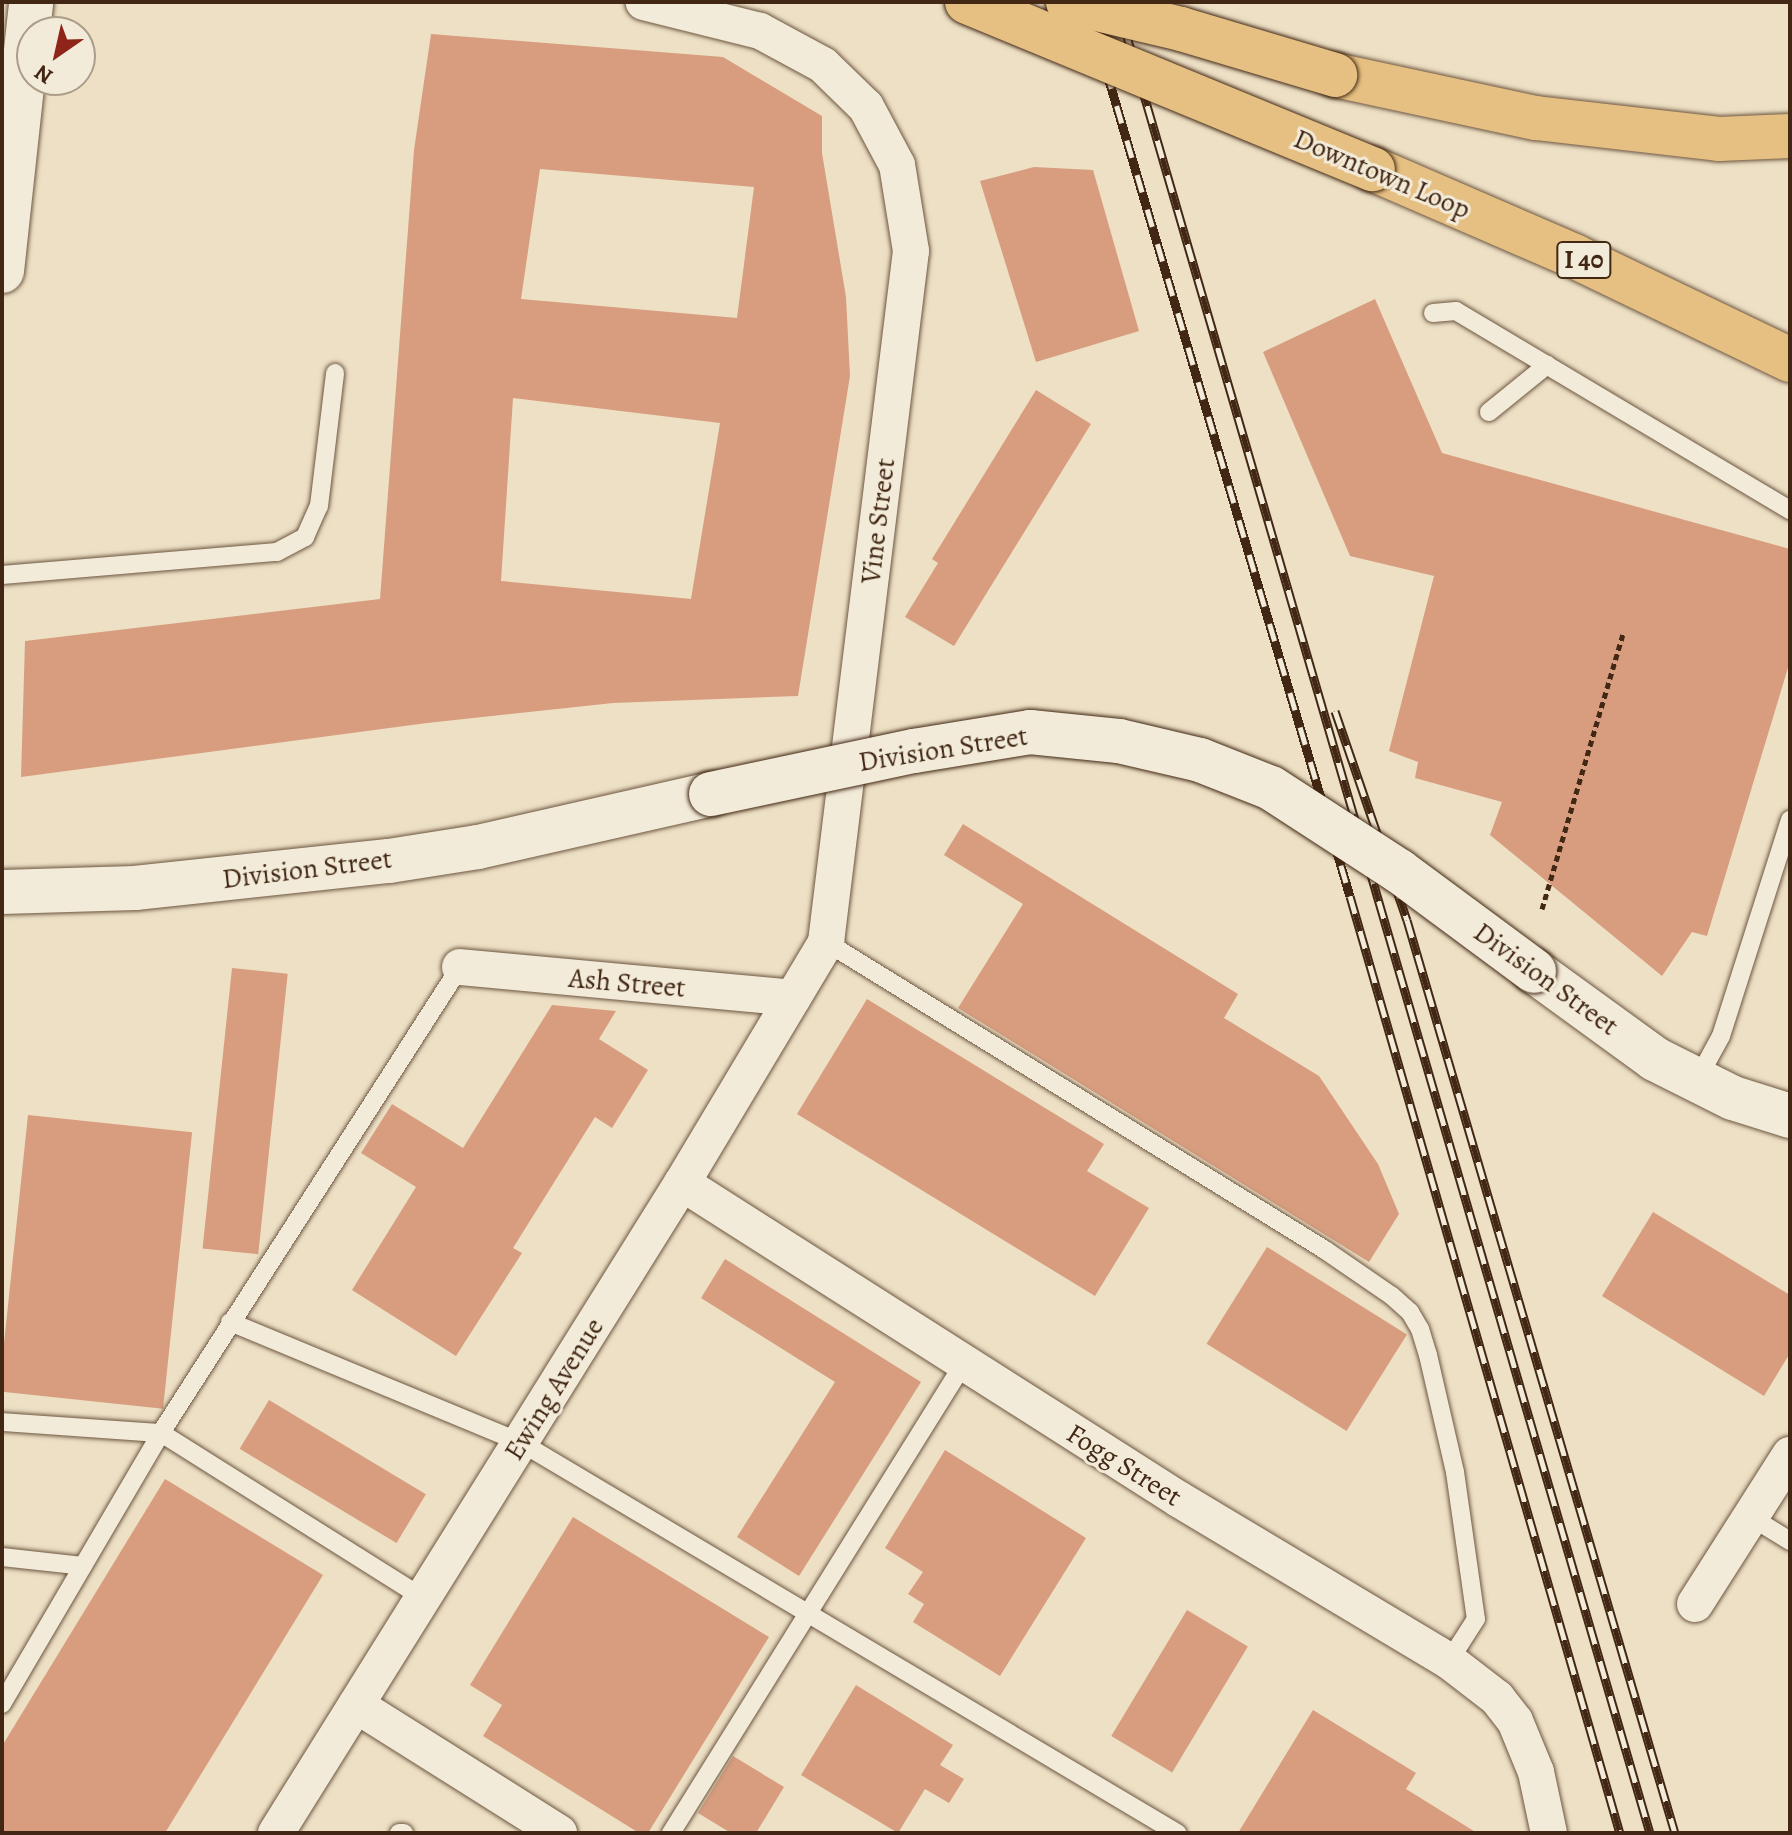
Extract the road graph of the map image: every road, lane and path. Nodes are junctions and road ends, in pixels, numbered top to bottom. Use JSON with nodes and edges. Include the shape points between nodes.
{"nodes":[{"id":1,"x":31,"y":2,"type":"edge"},
{"id":2,"x":644,"y":2,"type":"edge"},
{"id":3,"x":967,"y":2,"type":"edge"},
{"id":4,"x":1068,"y":2,"type":"edge"},
{"id":5,"x":1790,"y":136,"type":"edge"},
{"id":6,"x":2,"y":271,"type":"edge"},
{"id":7,"x":1433,"y":313,"type":"dead end"},
{"id":8,"x":1790,"y":360,"type":"edge"},
{"id":9,"x":1547,"y":365,"type":"junction"},
{"id":10,"x":335,"y":373,"type":"dead end"},
{"id":11,"x":1489,"y":412,"type":"dead end"},
{"id":12,"x":1790,"y":510,"type":"edge"},
{"id":13,"x":2,"y":575,"type":"edge"},
{"id":14,"x":1623,"y":634,"type":"dead end"},
{"id":15,"x":1790,"y":820,"type":"edge"},
{"id":16,"x":2,"y":892,"type":"edge"},
{"id":17,"x":1542,"y":909,"type":"dead end"},
{"id":18,"x":826,"y":942,"type":"junction"},
{"id":19,"x":460,"y":967,"type":"joint"},
{"id":20,"x":793,"y":998,"type":"junction"},
{"id":21,"x":1697,"y":1080,"type":"junction"},
{"id":22,"x":1790,"y":1116,"type":"edge"},
{"id":23,"x":682,"y":1183,"type":"junction"},
{"id":24,"x":230,"y":1322,"type":"junction"},
{"id":25,"x":964,"y":1363,"type":"junction"},
{"id":26,"x":2,"y":1422,"type":"edge"},
{"id":27,"x":161,"y":1433,"type":"junction"},
{"id":28,"x":520,"y":1442,"type":"junction"},
{"id":29,"x":1790,"y":1455,"type":"edge"},
{"id":30,"x":1751,"y":1517,"type":"junction"},
{"id":31,"x":1790,"y":1541,"type":"edge"},
{"id":32,"x":2,"y":1557,"type":"edge"},
{"id":33,"x":83,"y":1566,"type":"junction"},
{"id":34,"x":423,"y":1598,"type":"junction"},
{"id":35,"x":1695,"y":1604,"type":"dead end"},
{"id":36,"x":807,"y":1613,"type":"junction"},
{"id":37,"x":1449,"y":1661,"type":"junction"},
{"id":38,"x":5,"y":1693,"type":"edge"},
{"id":39,"x":356,"y":1705,"type":"junction"},
{"id":40,"x":276,"y":1833,"type":"edge"},
{"id":41,"x":559,"y":1833,"type":"edge"},
{"id":42,"x":671,"y":1833,"type":"edge"},
{"id":43,"x":1177,"y":1833,"type":"edge"},
{"id":44,"x":1549,"y":1833,"type":"edge"}],
"edges":[{"from":1,"to":6,"type":"main road"},
{"from":2,"to":18,"type":"street","name":"Vine Street","via":[[760,31],[823,65],[866,107],[897,165],[911,251]]},
{"from":3,"to":8,"type":"highway","name":"Downtown Loop","number":"I 40","bridge":true,"via":[[1574,256]]},
{"from":4,"to":5,"type":"highway","bridge":true,"via":[[1335,75],[1536,118],[1719,139]]},
{"from":7,"to":9,"type":"lane","via":[[1456,311]]},
{"from":9,"to":11,"type":"lane"},
{"from":9,"to":12,"type":"lane"},
{"from":10,"to":13,"type":"lane","via":[[319,506],[305,537],[277,552]]},
{"from":14,"to":17,"type":"path"},
{"from":15,"to":21,"type":"lane","via":[[1721,1036]]},
{"from":16,"to":21,"type":"main road","name":"Division Street","bridge":true,"via":[[135,888],[389,861],[478,847],[914,751],[1030,732],[1119,741],[1200,760],[1271,788],[1399,871],[1655,1059]]},
{"from":18,"to":20,"type":"street","name":"Ewing Avenue"},
{"from":18,"to":37,"type":"lane","via":[[1325,1250],[1410,1312],[1428,1355],[1455,1472],[1476,1619]]},
{"from":19,"to":20,"type":"street","name":"Ash Street"},
{"from":19,"to":24,"type":"lane"},
{"from":20,"to":23,"type":"street","name":"Ewing Avenue"},
{"from":21,"to":22,"type":"main road","name":"Division Street"},
{"from":23,"to":25,"type":"street","name":"Fogg Street"},
{"from":23,"to":28,"type":"street","name":"Ewing Avenue"},
{"from":24,"to":27,"type":"lane"},
{"from":24,"to":28,"type":"lane"},
{"from":25,"to":36,"type":"lane"},
{"from":25,"to":37,"type":"street","name":"Fogg Street","via":[[1306,1579]]},
{"from":26,"to":27,"type":"lane"},
{"from":27,"to":33,"type":"lane"},
{"from":27,"to":34,"type":"lane"},
{"from":28,"to":34,"type":"street","name":"Ewing Avenue"},
{"from":28,"to":36,"type":"lane"},
{"from":29,"to":30,"type":"street"},
{"from":30,"to":31,"type":"lane"},
{"from":30,"to":35,"type":"street"},
{"from":32,"to":33,"type":"lane"},
{"from":33,"to":38,"type":"lane"},
{"from":34,"to":39,"type":"street","name":"Ewing Avenue"},
{"from":36,"to":42,"type":"lane"},
{"from":36,"to":43,"type":"lane"},
{"from":37,"to":44,"type":"street","name":"Fogg Street","via":[[1507,1709],[1536,1772]]},
{"from":39,"to":40,"type":"street","name":"Ewing Avenue"},
{"from":39,"to":41,"type":"street"}]}
